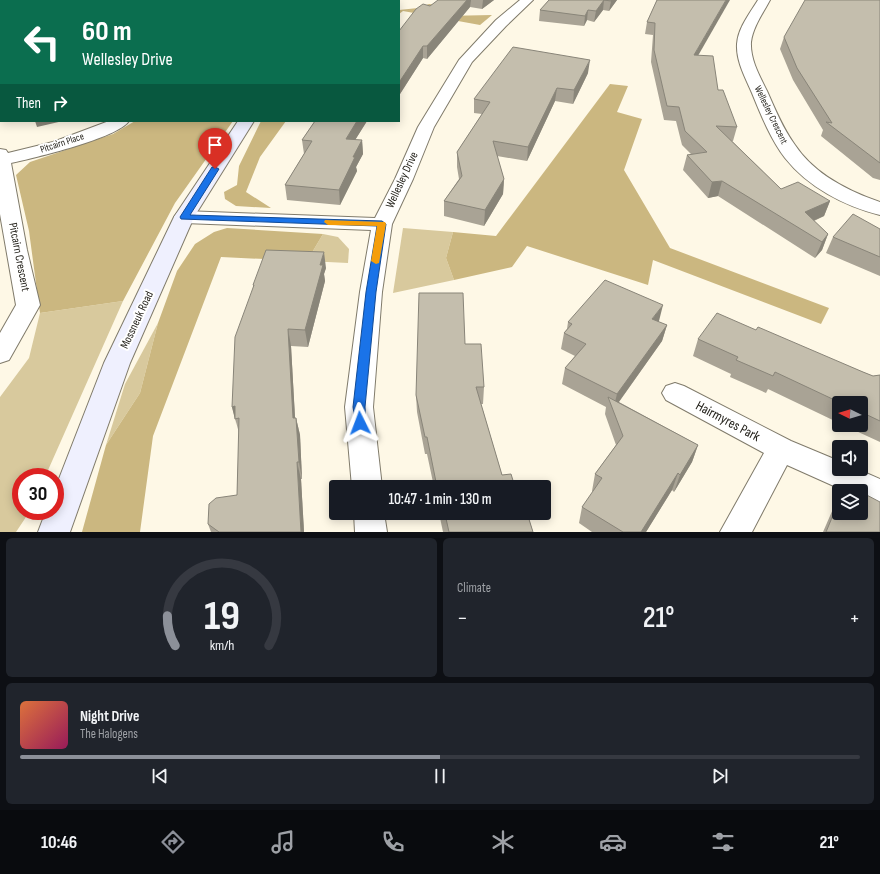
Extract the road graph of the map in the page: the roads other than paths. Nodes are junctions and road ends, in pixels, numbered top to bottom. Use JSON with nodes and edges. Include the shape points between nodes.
{"nodes":[{"id":1,"x":527,"y":0,"type":"edge"},
{"id":2,"x":764,"y":0,"type":"edge"},
{"id":3,"x":119,"y":122,"type":"edge"},
{"id":4,"x":245,"y":122,"type":"edge"},
{"id":5,"x":1,"y":157,"type":"edge"},
{"id":6,"x":880,"y":209,"type":"edge"},
{"id":7,"x":184,"y":217,"type":"junction"},
{"id":8,"x":382,"y":224,"type":"junction"},
{"id":9,"x":0,"y":354,"type":"edge"},
{"id":10,"x":675,"y":393,"type":"dead end"},
{"id":11,"x":781,"y":449,"type":"junction"},
{"id":12,"x":366,"y":480,"type":"edge"},
{"id":13,"x":880,"y":493,"type":"edge"},
{"id":14,"x":370,"y":520,"type":"edge"},
{"id":15,"x":54,"y":532,"type":"edge"},
{"id":16,"x":371,"y":532,"type":"edge"},
{"id":17,"x":736,"y":532,"type":"edge"}],
"edges":[{"from":1,"to":8,"type":"street","name":"Wellesley Drive","via":[[466,60],[426,127]]},
{"from":2,"to":6,"type":"street","name":"Wellesley Crescent","via":[[744,42],[744,59],[778,132],[803,168],[830,186]]},
{"from":3,"to":5,"type":"street","name":"Pitcairn Place","via":[[59,146]]},
{"from":4,"to":7,"type":"street","name":"Mossneuk Road"},
{"from":5,"to":9,"type":"street","name":"Pitcairn Crescent","via":[[28,305]]},
{"from":7,"to":8,"type":"street"},
{"from":7,"to":15,"type":"street","name":"Mossneuk Road","via":[[117,363]]},
{"from":8,"to":12,"type":"street","via":[[371,292],[359,407]]},
{"from":10,"to":11,"type":"street","name":"Hairmyres Park"},
{"from":11,"to":13,"type":"street","name":"Hairmyres Park"},
{"from":11,"to":17,"type":"street"},
{"from":14,"to":16,"type":"street"}]}
